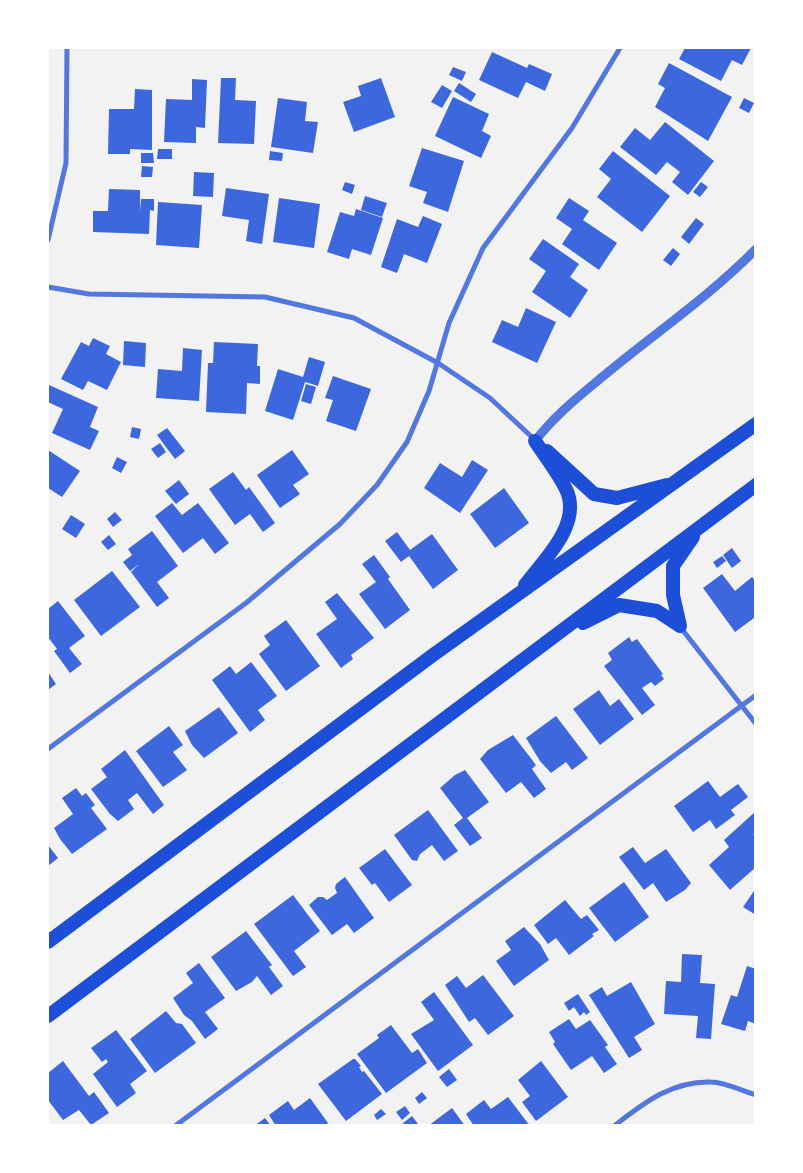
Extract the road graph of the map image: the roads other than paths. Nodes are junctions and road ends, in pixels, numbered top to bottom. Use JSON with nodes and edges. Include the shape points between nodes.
{"nodes":[{"id":1,"x":67,"y":48,"type":"edge"},
{"id":2,"x":620,"y":48,"type":"edge"},
{"id":3,"x":48,"y":240,"type":"edge"},
{"id":4,"x":756,"y":249,"type":"edge"},
{"id":5,"x":48,"y":287,"type":"edge"},
{"id":6,"x":438,"y":363,"type":"junction"},
{"id":7,"x":756,"y":424,"type":"edge"},
{"id":8,"x":535,"y":441,"type":"junction"},
{"id":9,"x":675,"y":483,"type":"junction"},
{"id":10,"x":756,"y":485,"type":"edge"},
{"id":11,"x":700,"y":526,"type":"junction"},
{"id":12,"x":518,"y":595,"type":"junction"},
{"id":13,"x":680,"y":626,"type":"junction"},
{"id":14,"x":553,"y":638,"type":"junction"},
{"id":15,"x":756,"y":696,"type":"edge"},
{"id":16,"x":741,"y":706,"type":"junction"},
{"id":17,"x":756,"y":724,"type":"edge"},
{"id":18,"x":48,"y":749,"type":"edge"},
{"id":19,"x":48,"y":942,"type":"edge"},
{"id":20,"x":48,"y":1016,"type":"edge"},
{"id":21,"x":756,"y":1095,"type":"edge"},
{"id":22,"x":175,"y":1126,"type":"edge"},
{"id":23,"x":614,"y":1126,"type":"edge"}],
"edges":[{"from":1,"to":3,"type":"street","via":[[66,163]]},
{"from":2,"to":6,"type":"street","via":[[572,128],[483,248],[447,328]]},
{"from":4,"to":8,"type":"street","via":[[731,274],[551,420]]},
{"from":5,"to":6,"type":"street","via":[[89,294],[265,297],[354,318]]},
{"from":6,"to":8,"type":"street","via":[[490,398]]},
{"from":6,"to":18,"type":"street","via":[[407,442],[377,485],[340,524],[246,603]]},
{"from":7,"to":9,"type":"highway"},
{"from":8,"to":9,"type":"highway","via":[[594,494],[617,498]]},
{"from":8,"to":12,"type":"highway","via":[[568,494],[570,516],[559,539]]},
{"from":9,"to":12,"type":"highway"},
{"from":10,"to":11,"type":"highway"},
{"from":11,"to":13,"type":"highway","via":[[673,566],[673,595]]},
{"from":11,"to":14,"type":"highway"},
{"from":12,"to":19,"type":"highway"},
{"from":13,"to":14,"type":"highway","via":[[657,611],[619,605]]},
{"from":13,"to":16,"type":"street"},
{"from":14,"to":20,"type":"highway"},
{"from":15,"to":16,"type":"street"},
{"from":16,"to":17,"type":"street"},
{"from":16,"to":22,"type":"street"},
{"from":21,"to":23,"type":"street","via":[[712,1082],[680,1084],[653,1097]]}]}
